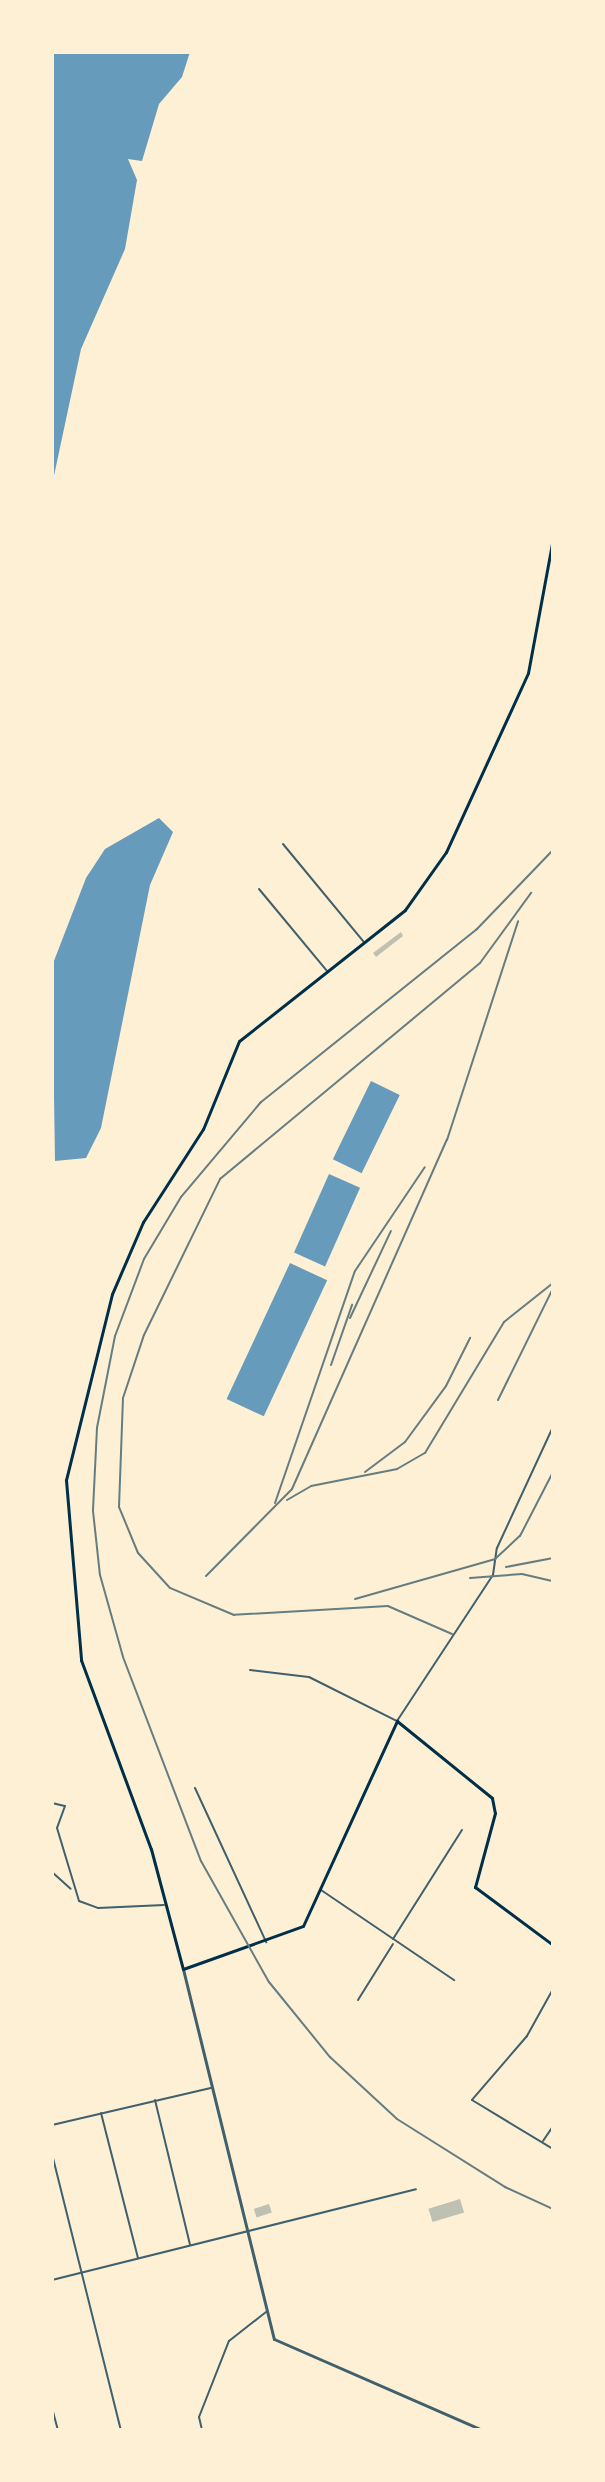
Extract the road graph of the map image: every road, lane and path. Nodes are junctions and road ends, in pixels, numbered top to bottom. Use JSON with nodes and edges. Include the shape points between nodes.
{"nodes":[{"id":1,"x":553,"y":538,"type":"edge"},
{"id":2,"x":283,"y":844,"type":"dead end"},
{"id":3,"x":259,"y":889,"type":"dead end"},
{"id":4,"x":364,"y":942,"type":"junction"},
{"id":5,"x":327,"y":971,"type":"junction"},
{"id":6,"x":553,"y":1427,"type":"edge"},
{"id":7,"x":250,"y":1670,"type":"dead end"},
{"id":8,"x":397,"y":1721,"type":"junction"},
{"id":9,"x":195,"y":1788,"type":"dead end"},
{"id":10,"x":52,"y":1803,"type":"edge"},
{"id":11,"x":462,"y":1830,"type":"dead end"},
{"id":12,"x":60,"y":1838,"type":"junction"},
{"id":13,"x":52,"y":1843,"type":"edge"},
{"id":14,"x":52,"y":1872,"type":"edge"},
{"id":15,"x":72,"y":1890,"type":"junction"},
{"id":16,"x":321,"y":1890,"type":"junction"},
{"id":17,"x":165,"y":1905,"type":"junction"},
{"id":18,"x":394,"y":1941,"type":"junction"},
{"id":19,"x":266,"y":1942,"type":"junction"},
{"id":20,"x":553,"y":1945,"type":"edge"},
{"id":21,"x":183,"y":1969,"type":"junction"},
{"id":22,"x":454,"y":1980,"type":"dead end"},
{"id":23,"x":553,"y":1989,"type":"edge"},
{"id":24,"x":358,"y":2000,"type":"dead end"},
{"id":25,"x":212,"y":2087,"type":"junction"},
{"id":26,"x":155,"y":2100,"type":"junction"},
{"id":27,"x":101,"y":2112,"type":"junction"},
{"id":28,"x":52,"y":2125,"type":"edge"},
{"id":29,"x":553,"y":2126,"type":"edge"},
{"id":30,"x":542,"y":2142,"type":"junction"},
{"id":31,"x":553,"y":2149,"type":"edge"},
{"id":32,"x":52,"y":2154,"type":"edge"},
{"id":33,"x":416,"y":2189,"type":"dead end"},
{"id":34,"x":248,"y":2231,"type":"junction"},
{"id":35,"x":190,"y":2246,"type":"junction"},
{"id":36,"x":138,"y":2259,"type":"junction"},
{"id":37,"x":79,"y":2274,"type":"junction"},
{"id":38,"x":52,"y":2280,"type":"edge"},
{"id":39,"x":267,"y":2312,"type":"junction"},
{"id":40,"x":52,"y":2408,"type":"edge"},
{"id":41,"x":58,"y":2430,"type":"edge"},
{"id":42,"x":121,"y":2430,"type":"edge"},
{"id":43,"x":202,"y":2430,"type":"edge"},
{"id":44,"x":482,"y":2430,"type":"edge"}],
"edges":[{"from":1,"to":4,"type":"main road","via":[[528,673],[438,865],[405,910]]},
{"from":2,"to":4,"type":"street"},
{"from":3,"to":5,"type":"street"},
{"from":4,"to":5,"type":"main road"},
{"from":5,"to":17,"type":"main road","via":[[239,1041],[203,1129],[143,1222],[112,1294],[66,1480],[81,1660]]},
{"from":6,"to":8,"type":"street","via":[[497,1548],[493,1575]]},
{"from":7,"to":8,"type":"street","via":[[309,1677]]},
{"from":8,"to":16,"type":"main road"},
{"from":8,"to":20,"type":"main road","via":[[492,1798],[495,1813],[475,1887]]},
{"from":9,"to":19,"type":"street"},
{"from":10,"to":12,"type":"street","via":[[65,1806]]},
{"from":11,"to":18,"type":"street"},
{"from":12,"to":13,"type":"street"},
{"from":12,"to":15,"type":"street"},
{"from":14,"to":15,"type":"street"},
{"from":15,"to":17,"type":"street","via":[[90,1908]]},
{"from":16,"to":18,"type":"street"},
{"from":16,"to":19,"type":"main road","via":[[303,1926]]},
{"from":17,"to":21,"type":"main road"},
{"from":18,"to":22,"type":"street"},
{"from":18,"to":24,"type":"street"},
{"from":19,"to":21,"type":"main road"},
{"from":21,"to":25,"type":"street"},
{"from":23,"to":30,"type":"street","via":[[527,2036],[472,2100]]},
{"from":25,"to":26,"type":"street"},
{"from":25,"to":34,"type":"street"},
{"from":26,"to":27,"type":"street"},
{"from":26,"to":35,"type":"street"},
{"from":27,"to":28,"type":"street"},
{"from":27,"to":36,"type":"street"},
{"from":29,"to":30,"type":"street"},
{"from":30,"to":31,"type":"street"},
{"from":32,"to":37,"type":"street"},
{"from":33,"to":34,"type":"street"},
{"from":34,"to":35,"type":"street"},
{"from":34,"to":39,"type":"street"},
{"from":35,"to":36,"type":"street"},
{"from":36,"to":37,"type":"street"},
{"from":37,"to":38,"type":"street"},
{"from":37,"to":42,"type":"street"},
{"from":39,"to":43,"type":"street","via":[[229,2341],[199,2417]]},
{"from":39,"to":44,"type":"street","via":[[273,2337]]},
{"from":40,"to":41,"type":"street"}]}
